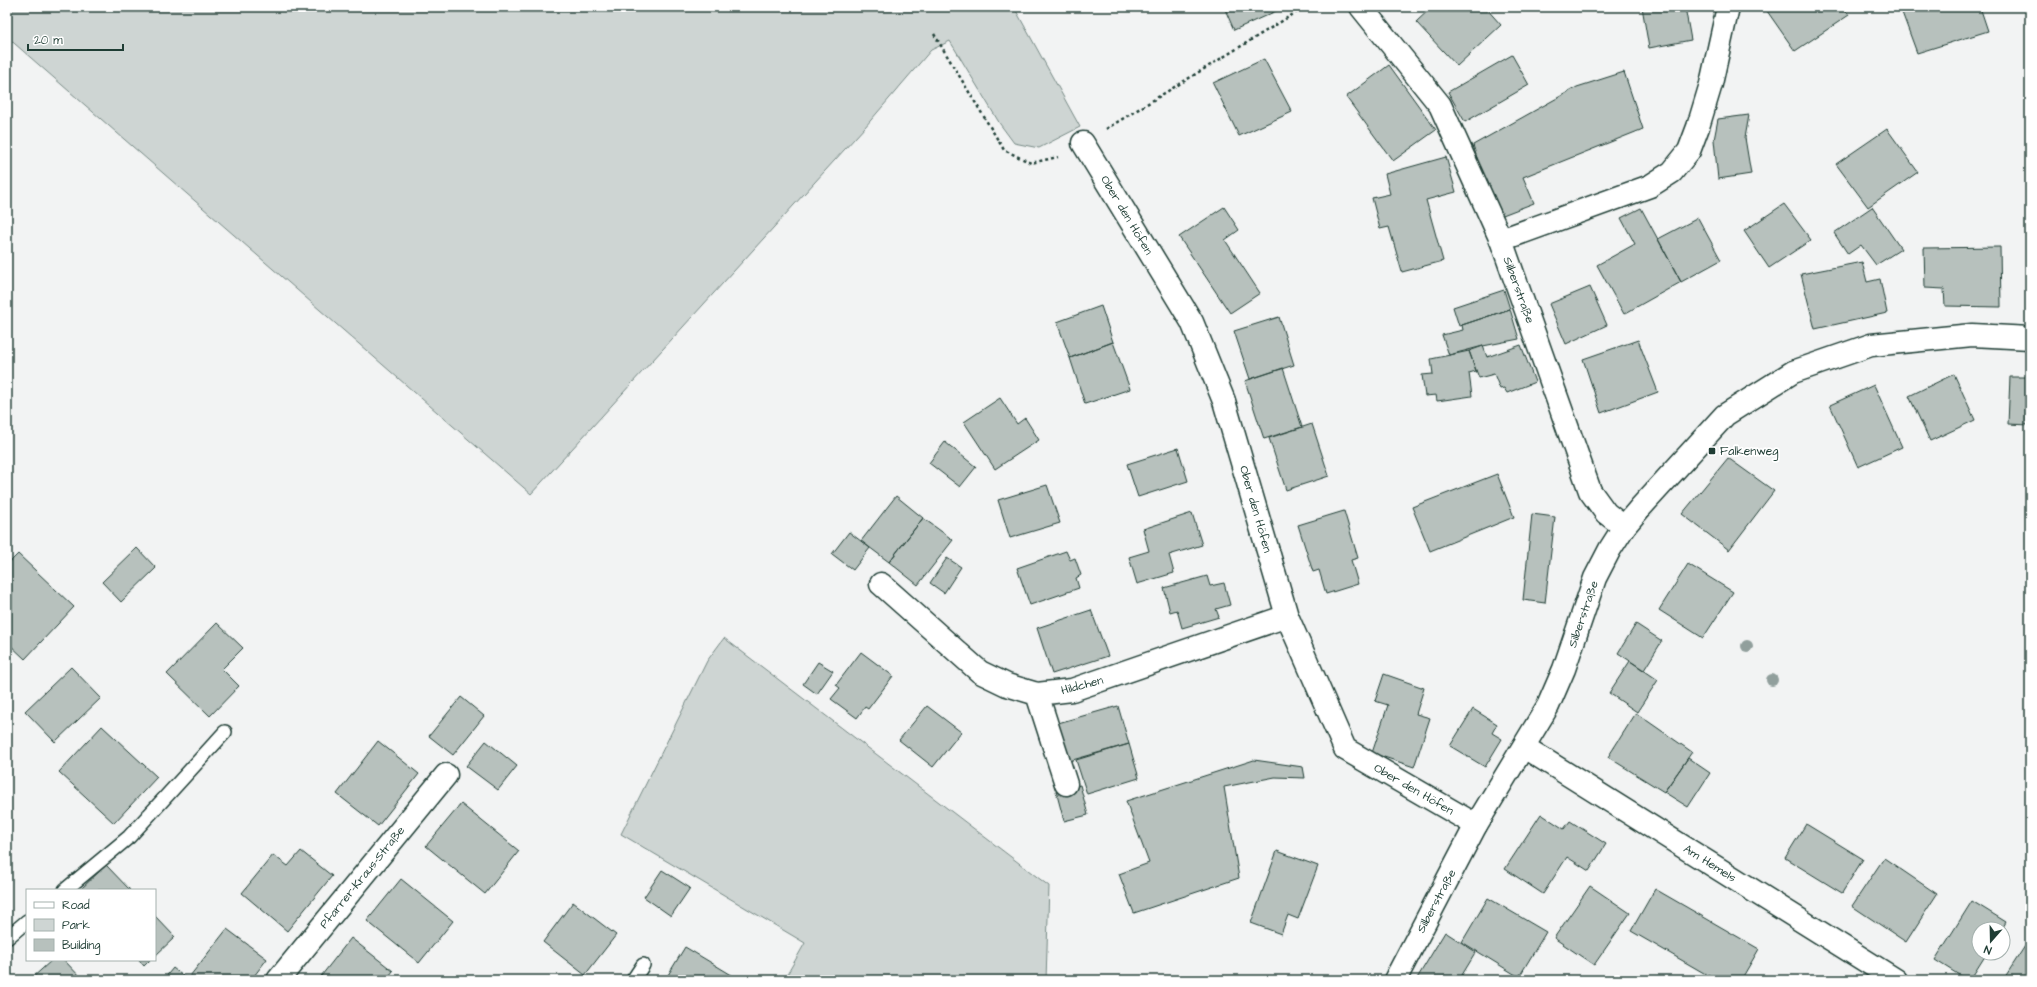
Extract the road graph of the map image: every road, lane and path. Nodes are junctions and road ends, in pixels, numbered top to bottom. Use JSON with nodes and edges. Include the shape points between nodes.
{"nodes":[{"id":1,"x":1305,"y":7,"type":"edge"},
{"id":2,"x":1362,"y":7,"type":"edge"},
{"id":3,"x":1728,"y":7,"type":"edge"},
{"id":4,"x":934,"y":34,"type":"dead end"},
{"id":5,"x":1083,"y":143,"type":"junction"},
{"id":6,"x":1501,"y":240,"type":"junction"},
{"id":7,"x":2030,"y":338,"type":"edge"},
{"id":8,"x":1624,"y":527,"type":"junction"},
{"id":9,"x":881,"y":584,"type":"dead end"},
{"id":10,"x":1287,"y":616,"type":"junction"},
{"id":11,"x":1037,"y":694,"type":"junction"},
{"id":12,"x":225,"y":732,"type":"dead end"},
{"id":13,"x":1524,"y":747,"type":"junction"},
{"id":14,"x":446,"y":775,"type":"dead end"},
{"id":15,"x":1066,"y":784,"type":"dead end"},
{"id":16,"x":1476,"y":826,"type":"junction"},
{"id":17,"x":66,"y":889,"type":"edge"},
{"id":18,"x":26,"y":922,"type":"edge"},
{"id":19,"x":7,"y":938,"type":"edge"},
{"id":20,"x":643,"y":965,"type":"dead end"},
{"id":21,"x":278,"y":980,"type":"edge"},
{"id":22,"x":633,"y":980,"type":"edge"},
{"id":23,"x":1395,"y":980,"type":"edge"},
{"id":24,"x":1896,"y":980,"type":"edge"}],
"edges":[{"from":1,"to":5,"type":"path"},
{"from":2,"to":6,"type":"street","name":"Silberstraße","via":[[1440,105]]},
{"from":3,"to":6,"type":"street","name":"Silberstraße","via":[[1711,84],[1698,127],[1689,151],[1672,172],[1650,186]]},
{"from":4,"to":5,"type":"path","via":[[1004,150],[1031,163],[1059,156]]},
{"from":5,"to":10,"type":"street","name":"Ober den Höfen","via":[[1192,322],[1224,401]]},
{"from":6,"to":8,"type":"street","name":"Silberstraße","via":[[1590,491],[1606,513]]},
{"from":7,"to":8,"type":"street","via":[[1972,335],[1871,345],[1793,372],[1725,414]]},
{"from":8,"to":13,"type":"street","name":"Silberstraße","via":[[1595,578],[1564,669],[1548,706]]},
{"from":9,"to":11,"type":"street","name":"Hildchen","via":[[980,672],[1007,685]]},
{"from":10,"to":11,"type":"street","name":"Hildchen","via":[[1072,690]]},
{"from":10,"to":16,"type":"street","name":"Ober den Höfen","via":[[1345,749]]},
{"from":11,"to":15,"type":"street"},
{"from":12,"to":17,"type":"lane","via":[[129,837]]},
{"from":13,"to":16,"type":"street","name":"Silberstraße"},
{"from":13,"to":24,"type":"street","name":"Am Hemels"},
{"from":14,"to":21,"type":"street","name":"Pfarrer-Kraus-Straße"},
{"from":16,"to":23,"type":"street","name":"Silberstraße"},
{"from":18,"to":19,"type":"lane"},
{"from":20,"to":22,"type":"lane"}]}
